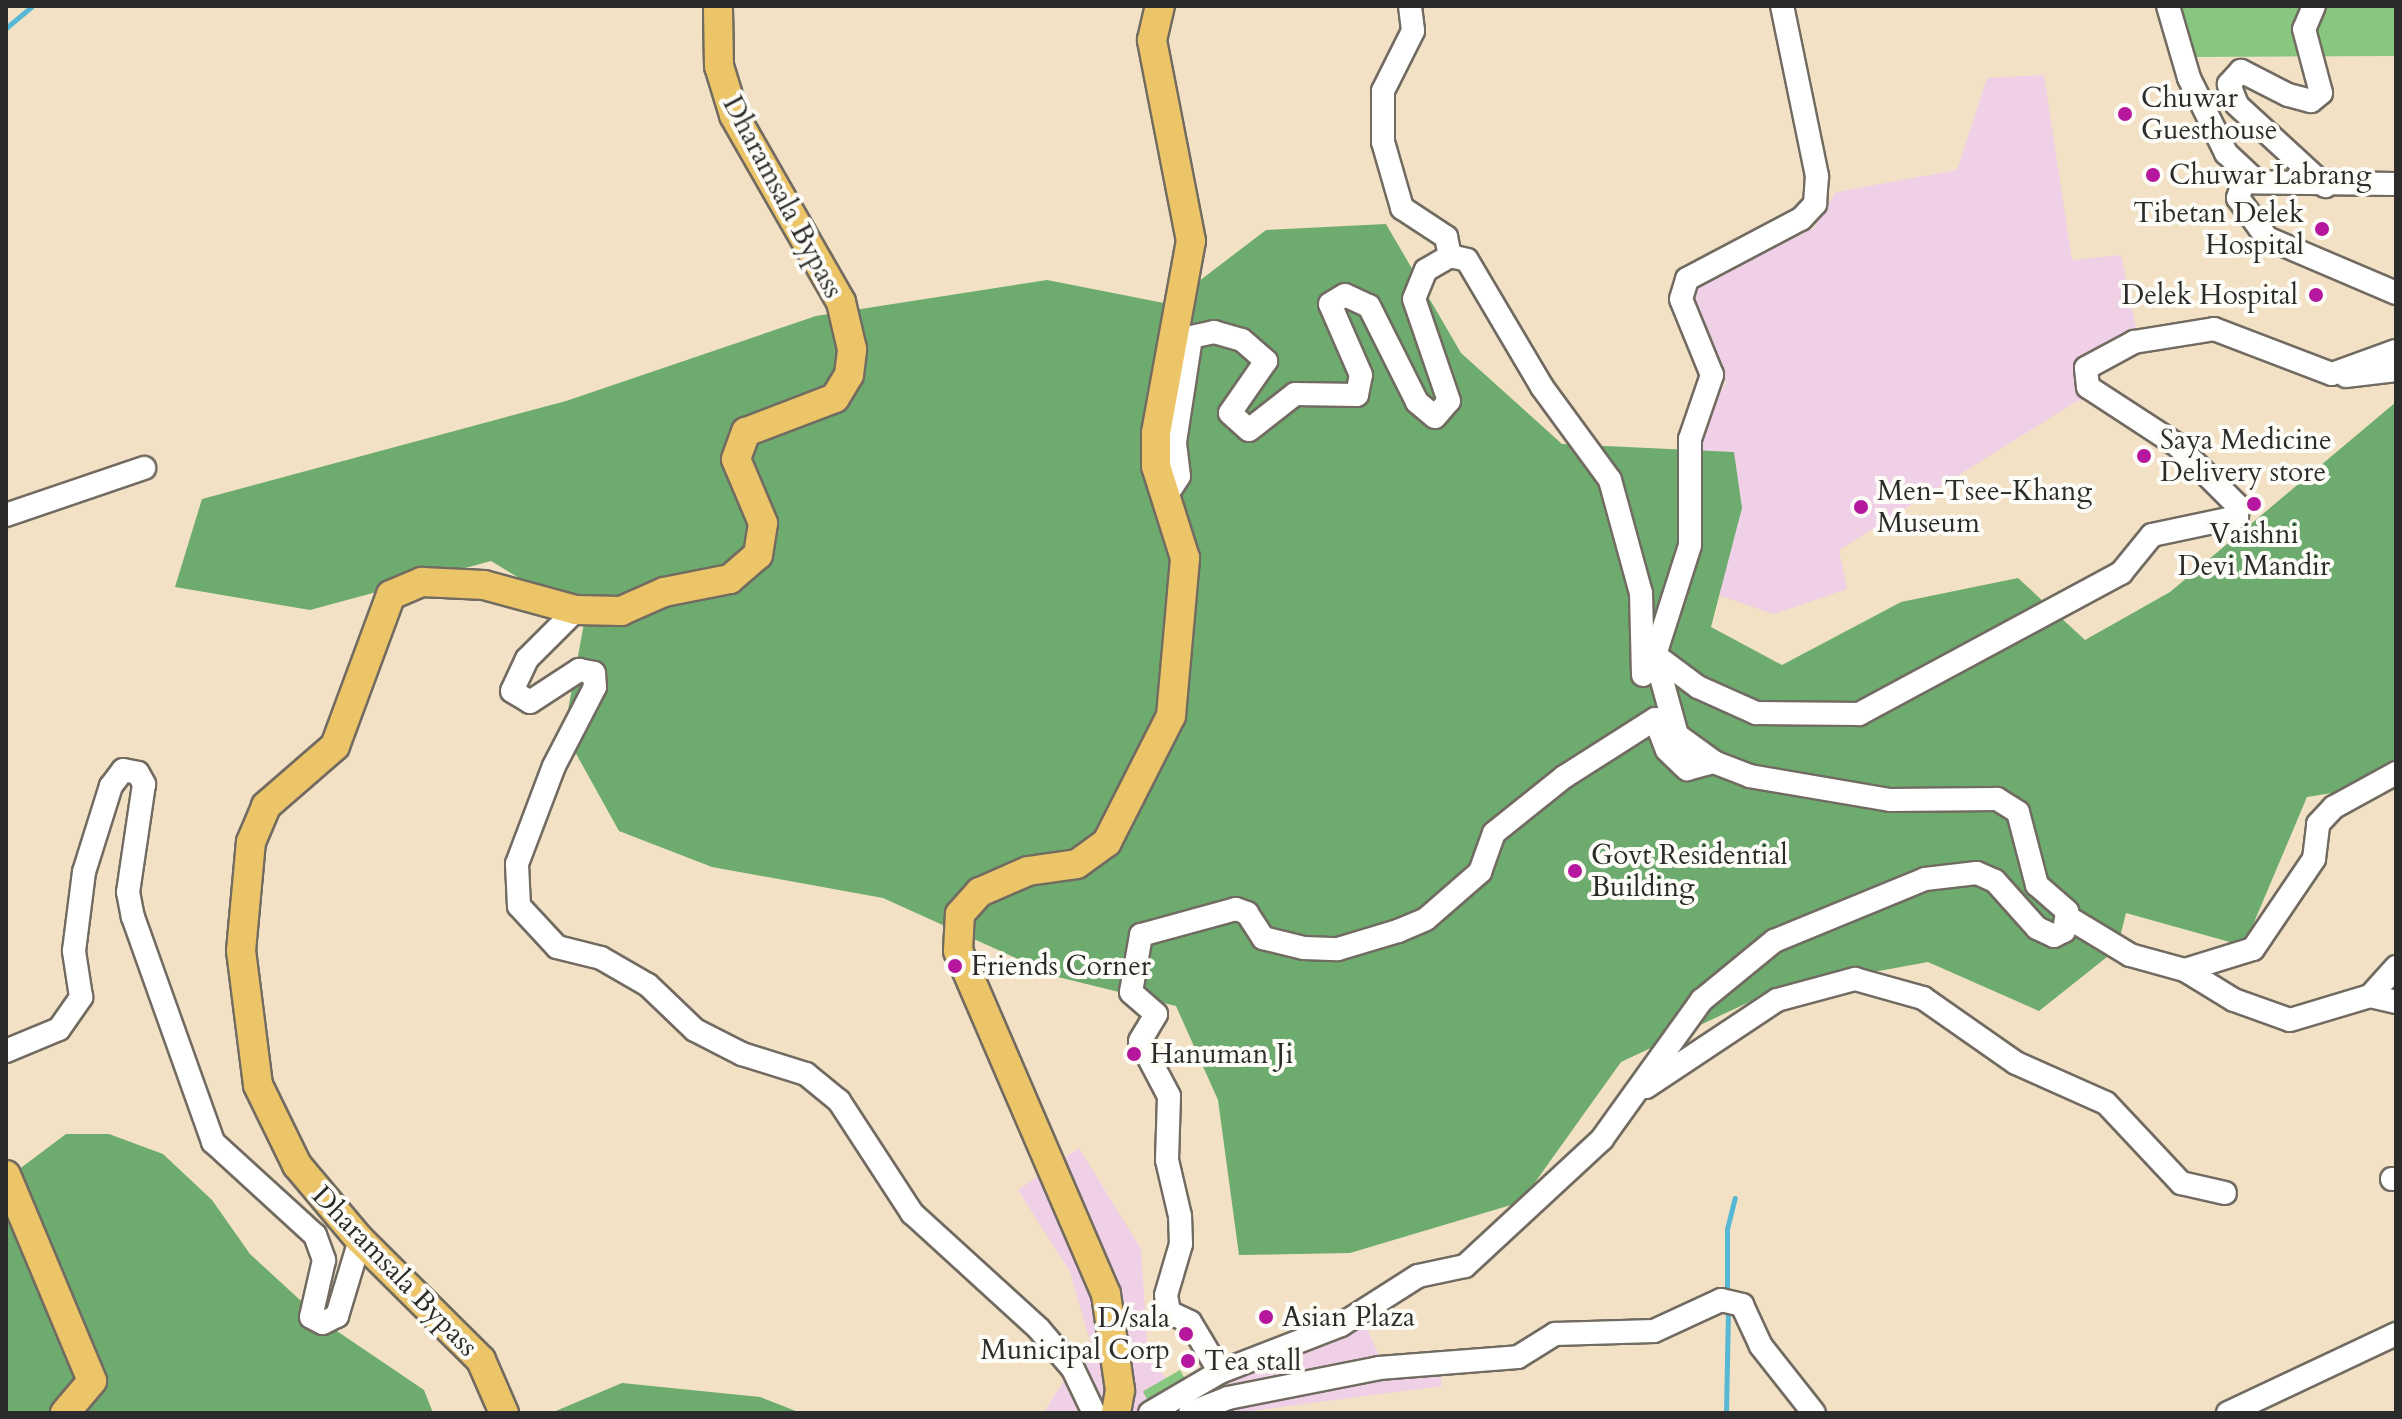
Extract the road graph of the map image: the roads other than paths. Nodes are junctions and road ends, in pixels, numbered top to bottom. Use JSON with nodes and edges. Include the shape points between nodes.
{"nodes":[{"id":1,"x":718,"y":6,"type":"edge"},
{"id":2,"x":1160,"y":6,"type":"edge"},
{"id":3,"x":1410,"y":6,"type":"edge"},
{"id":4,"x":1782,"y":6,"type":"edge"},
{"id":5,"x":2168,"y":6,"type":"edge"},
{"id":6,"x":2314,"y":6,"type":"edge"},
{"id":7,"x":2256,"y":181,"type":"junction"},
{"id":8,"x":2396,"y":184,"type":"edge"},
{"id":9,"x":2325,"y":186,"type":"junction"},
{"id":10,"x":1450,"y":256,"type":"junction"},
{"id":11,"x":2396,"y":293,"type":"edge"},
{"id":12,"x":2396,"y":351,"type":"edge"},
{"id":13,"x":2396,"y":370,"type":"edge"},
{"id":14,"x":2332,"y":374,"type":"junction"},
{"id":15,"x":144,"y":468,"type":"dead end"},
{"id":16,"x":1168,"y":493,"type":"junction"},
{"id":17,"x":6,"y":515,"type":"edge"},
{"id":18,"x":576,"y":610,"type":"junction"},
{"id":19,"x":1655,"y":655,"type":"junction"},
{"id":20,"x":1655,"y":719,"type":"junction"},
{"id":21,"x":1714,"y":762,"type":"junction"},
{"id":22,"x":2396,"y":773,"type":"edge"},
{"id":23,"x":2069,"y":918,"type":"junction"},
{"id":24,"x":2396,"y":967,"type":"edge"},
{"id":25,"x":2185,"y":970,"type":"junction"},
{"id":26,"x":2370,"y":996,"type":"junction"},
{"id":27,"x":2396,"y":1002,"type":"edge"},
{"id":28,"x":6,"y":1051,"type":"edge"},
{"id":29,"x":1645,"y":1087,"type":"junction"},
{"id":30,"x":6,"y":1175,"type":"edge"},
{"id":31,"x":2225,"y":1193,"type":"dead end"},
{"id":32,"x":360,"y":1240,"type":"junction"},
{"id":33,"x":2396,"y":1334,"type":"edge"},
{"id":34,"x":1220,"y":1372,"type":"junction"},
{"id":35,"x":65,"y":1413,"type":"edge"},
{"id":36,"x":504,"y":1413,"type":"edge"},
{"id":37,"x":1094,"y":1413,"type":"edge"},
{"id":38,"x":1116,"y":1413,"type":"edge"},
{"id":39,"x":1150,"y":1413,"type":"edge"},
{"id":40,"x":1190,"y":1413,"type":"edge"},
{"id":41,"x":1814,"y":1413,"type":"edge"},
{"id":42,"x":2228,"y":1413,"type":"edge"}],
"edges":[{"from":1,"to":18,"type":"main road","name":"Dharamsala Bypass","via":[[719,66],[734,115],[841,302],[852,349],[849,375],[835,398],[746,432],[736,459],[763,523],[758,555],[730,579],[664,592],[621,611]]},
{"from":2,"to":16,"type":"main road","via":[[1152,40],[1191,241],[1156,433],[1156,466]]},
{"from":3,"to":10,"type":"street","via":[[1413,31],[1383,91],[1383,142],[1402,208],[1446,237]]},
{"from":4,"to":19,"type":"street","via":[[1817,176],[1815,204],[1801,219],[1687,279],[1681,299],[1712,375],[1690,439],[1690,545]]},
{"from":5,"to":7,"type":"street","via":[[2189,78],[2226,153]]},
{"from":6,"to":9,"type":"street","via":[[2304,29],[2321,93],[2311,101],[2288,95],[2241,71],[2229,84],[2237,105]]},
{"from":7,"to":9,"type":"street"},
{"from":7,"to":11,"type":"street","via":[[2243,182],[2238,198],[2267,238]]},
{"from":8,"to":9,"type":"street"},
{"from":10,"to":16,"type":"street","via":[[1426,270],[1414,299],[1449,401],[1435,417],[1417,402],[1369,306],[1345,295],[1330,304],[1361,375],[1357,395],[1295,394],[1249,430],[1230,413],[1266,361],[1242,340],[1214,332],[1191,337],[1175,442],[1179,476]]},
{"from":10,"to":20,"type":"street","via":[[1467,260],[1542,387],[1610,480],[1641,593],[1644,690]]},
{"from":12,"to":14,"type":"street"},
{"from":13,"to":14,"type":"street"},
{"from":14,"to":19,"type":"street","via":[[2214,329],[2134,342],[2086,368],[2088,387],[2177,445],[2238,506],[2237,517],[2152,535],[2121,573],[1859,714],[1756,713],[1698,687]]},
{"from":15,"to":17,"type":"street"},
{"from":16,"to":38,"type":"main road","via":[[1185,558],[1171,716],[1135,799],[1107,842],[1077,864],[1028,871],[980,892],[960,914],[958,951],[1106,1294],[1120,1390]]},
{"from":18,"to":32,"type":"main road","name":"Dharamsala Bypass","via":[[484,585],[422,582],[391,595],[335,746],[266,806],[251,842],[241,951],[258,1085],[297,1165]]},
{"from":18,"to":37,"type":"street","via":[[527,659],[512,691],[530,702],[579,670],[594,673],[595,687],[554,766],[517,864],[519,906],[557,947],[601,958],[648,985],[695,1030],[742,1054],[806,1074],[839,1101],[912,1213],[1039,1329],[1073,1369]]},
{"from":19,"to":21,"type":"street","via":[[1677,735]]},
{"from":20,"to":21,"type":"street","via":[[1667,750],[1687,769]]},
{"from":20,"to":34,"type":"street","via":[[1564,777],[1494,833],[1480,872],[1412,925],[1338,949],[1304,948],[1263,938],[1247,913],[1236,909],[1141,935],[1131,992],[1156,1014],[1140,1041],[1169,1096],[1167,1160],[1180,1216],[1181,1244],[1166,1295],[1169,1312],[1190,1322]]},
{"from":21,"to":23,"type":"street","via":[[1750,776],[1879,798],[1997,799],[2018,812],[2037,885]]},
{"from":22,"to":25,"type":"street","via":[[2334,807],[2318,824],[2314,859],[2253,949]]},
{"from":23,"to":25,"type":"street","via":[[2130,955]]},
{"from":23,"to":29,"type":"street","via":[[2054,936],[2037,928],[1995,881],[1977,873],[1925,879],[1774,941],[1702,1000]]},
{"from":24,"to":26,"type":"street"},
{"from":25,"to":26,"type":"street","via":[[2234,1000],[2290,1020]]},
{"from":26,"to":27,"type":"street"},
{"from":28,"to":32,"type":"street","via":[[59,1029],[81,997],[74,951],[84,872],[111,786],[123,770],[138,773],[144,784],[128,892],[133,917],[213,1142],[315,1235],[324,1260],[311,1317],[323,1323],[337,1316]]},
{"from":29,"to":31,"type":"street","via":[[1777,1000],[1855,979],[1923,998],[2016,1063],[2106,1103],[2181,1183]]},
{"from":29,"to":34,"type":"street","via":[[1581,1160],[1465,1266],[1418,1276],[1341,1325]]},
{"from":30,"to":35,"type":"main road","via":[[92,1381]]},
{"from":32,"to":36,"type":"main road","name":"Dharamsala Bypass","via":[[481,1360]]},
{"from":33,"to":42,"type":"street"},
{"from":34,"to":39,"type":"street"},
{"from":40,"to":41,"type":"street","via":[[1228,1398],[1379,1368],[1518,1357],[1555,1334],[1654,1331],[1732,1302]]}]}
